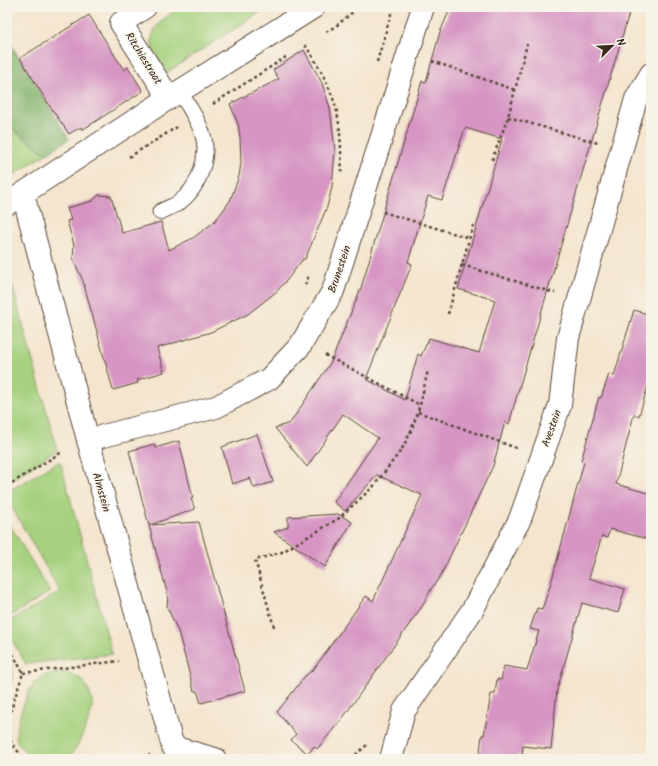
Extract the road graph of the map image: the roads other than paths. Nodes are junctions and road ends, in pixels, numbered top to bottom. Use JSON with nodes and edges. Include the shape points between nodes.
{"nodes":[{"id":1,"x":146,"y":7,"type":"edge"},
{"id":2,"x":314,"y":7,"type":"edge"},
{"id":3,"x":423,"y":7,"type":"edge"},
{"id":4,"x":651,"y":74,"type":"edge"},
{"id":5,"x":174,"y":95,"type":"junction"},
{"id":6,"x":15,"y":199,"type":"edge"},
{"id":7,"x":160,"y":212,"type":"dead end"},
{"id":8,"x":88,"y":440,"type":"junction"},
{"id":9,"x":215,"y":759,"type":"edge"},
{"id":10,"x":391,"y":759,"type":"edge"}],
"edges":[{"from":1,"to":5,"type":"street","name":"Ritchiestraat","via":[[121,22]]},
{"from":2,"to":5,"type":"street"},
{"from":3,"to":8,"type":"street","name":"Brunestein","via":[[333,291],[302,343],[269,379],[216,407]]},
{"from":4,"to":10,"type":"street","name":"Avestein","via":[[636,99],[568,338],[560,405],[520,519],[473,609],[404,711]]},
{"from":5,"to":6,"type":"street"},
{"from":5,"to":7,"type":"lane","via":[[195,116],[203,134],[205,154],[201,173],[192,190],[177,203]]},
{"from":6,"to":8,"type":"street","name":"Almstein"},
{"from":8,"to":9,"type":"street","name":"Almstein","via":[[173,747]]}]}
